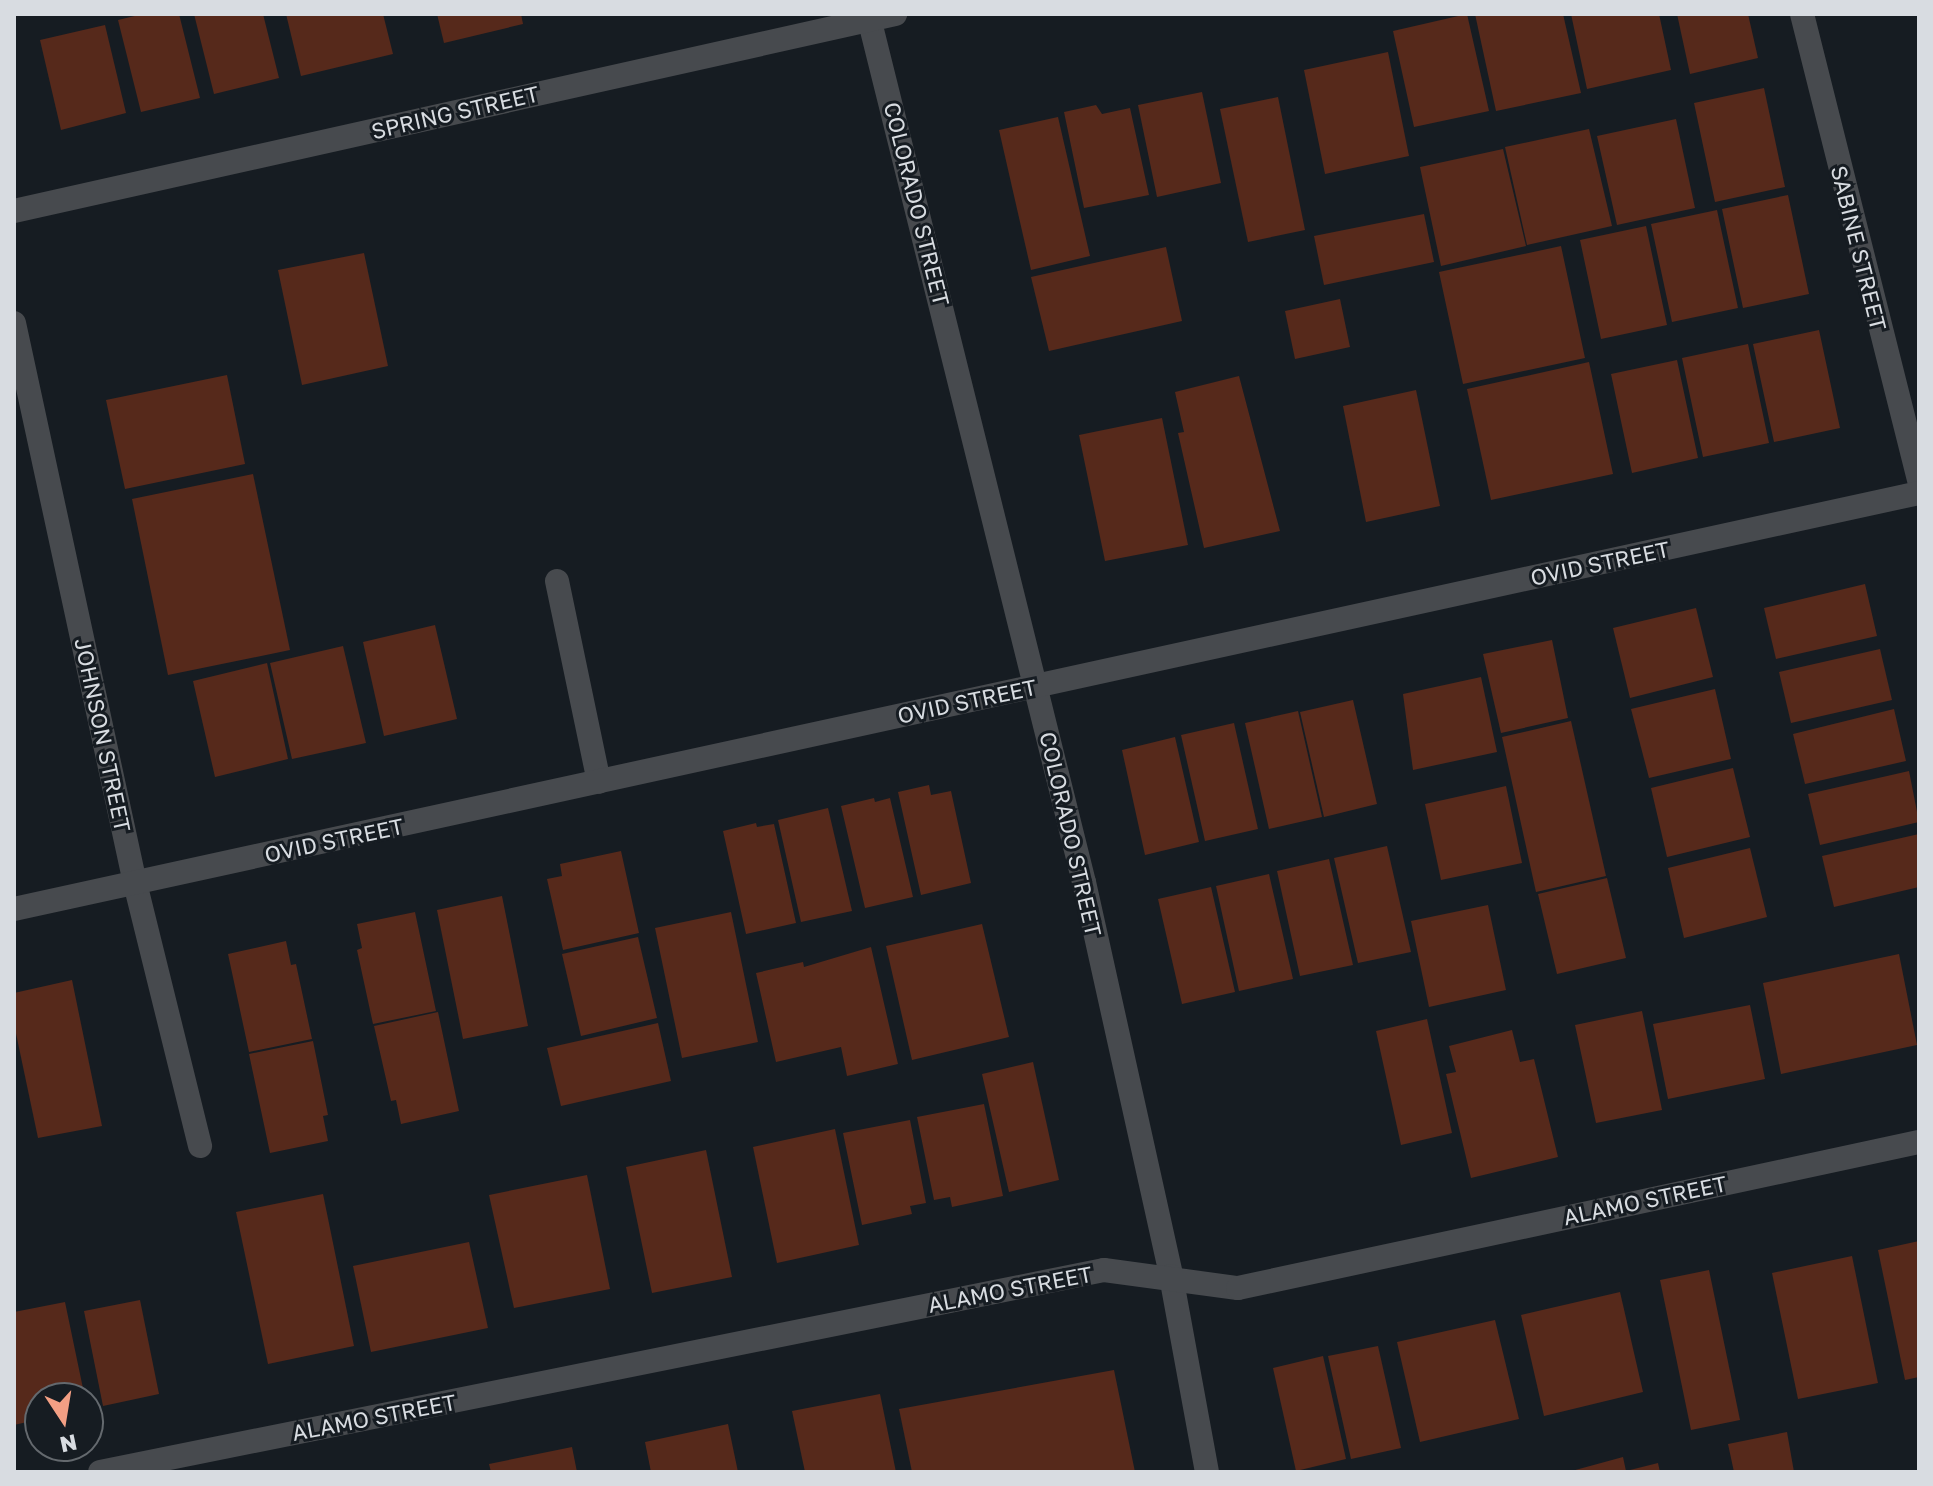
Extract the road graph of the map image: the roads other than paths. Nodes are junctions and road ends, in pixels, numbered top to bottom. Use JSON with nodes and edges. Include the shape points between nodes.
{"nodes":[{"id":1,"x":895,"y":14,"type":"edge"},
{"id":2,"x":1802,"y":14,"type":"edge"},
{"id":3,"x":869,"y":17,"type":"edge"},
{"id":4,"x":14,"y":211,"type":"edge"},
{"id":5,"x":14,"y":323,"type":"edge"},
{"id":6,"x":1919,"y":481,"type":"edge"},
{"id":7,"x":1919,"y":493,"type":"edge"},
{"id":8,"x":557,"y":581,"type":"dead end"},
{"id":9,"x":1036,"y":687,"type":"junction"},
{"id":10,"x":599,"y":782,"type":"junction"},
{"id":11,"x":135,"y":883,"type":"junction"},
{"id":12,"x":14,"y":909,"type":"edge"},
{"id":13,"x":1919,"y":1142,"type":"edge"},
{"id":14,"x":200,"y":1146,"type":"dead end"},
{"id":15,"x":1171,"y":1276,"type":"junction"},
{"id":16,"x":100,"y":1472,"type":"edge"},
{"id":17,"x":1207,"y":1472,"type":"edge"}],
"edges":[{"from":1,"to":3,"type":"street","name":"SPRING STREET"},
{"from":2,"to":6,"type":"street","name":"SABINE STREET"},
{"from":3,"to":4,"type":"street","name":"SPRING STREET"},
{"from":3,"to":9,"type":"street","name":"COLORADO STREET"},
{"from":5,"to":11,"type":"street","name":"JOHNSON STREET"},
{"from":7,"to":9,"type":"street","name":"OVID STREET"},
{"from":8,"to":10,"type":"street"},
{"from":9,"to":10,"type":"street","name":"OVID STREET"},
{"from":9,"to":15,"type":"street","name":"COLORADO STREET"},
{"from":10,"to":11,"type":"street","name":"OVID STREET"},
{"from":11,"to":12,"type":"street","name":"OVID STREET"},
{"from":11,"to":14,"type":"street","name":"JOHNSON STREET"},
{"from":13,"to":15,"type":"street","name":"ALAMO STREET","via":[[1238,1288]]},
{"from":15,"to":16,"type":"street","name":"ALAMO STREET","via":[[1104,1270]]},
{"from":15,"to":17,"type":"street","name":"COLORADO STREET"}]}
